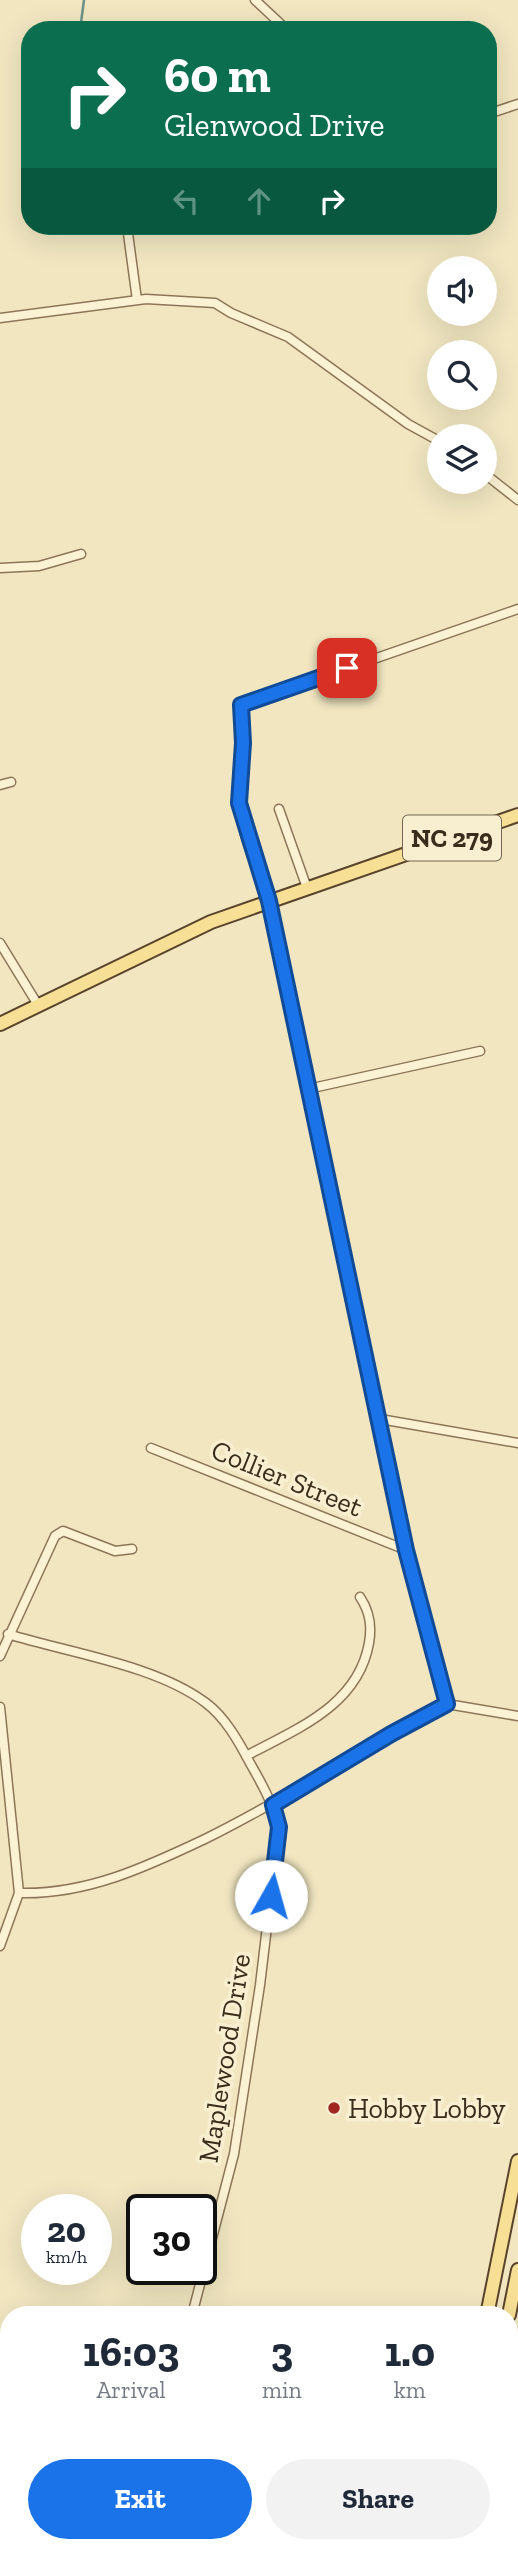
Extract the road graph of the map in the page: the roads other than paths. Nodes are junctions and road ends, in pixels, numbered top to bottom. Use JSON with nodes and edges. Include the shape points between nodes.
{"nodes":[{"id":1,"x":255,"y":0,"type":"edge"},
{"id":2,"x":277,"y":21,"type":"edge"},
{"id":3,"x":518,"y":104,"type":"edge"},
{"id":4,"x":497,"y":111,"type":"edge"},
{"id":5,"x":128,"y":235,"type":"edge"},
{"id":6,"x":137,"y":300,"type":"junction"},
{"id":7,"x":0,"y":318,"type":"edge"},
{"id":8,"x":427,"y":434,"type":"edge"},
{"id":9,"x":497,"y":483,"type":"edge"},
{"id":10,"x":518,"y":499,"type":"edge"},
{"id":11,"x":81,"y":554,"type":"dead end"},
{"id":12,"x":0,"y":568,"type":"edge"},
{"id":13,"x":518,"y":609,"type":"edge"},
{"id":14,"x":11,"y":782,"type":"dead end"},
{"id":15,"x":0,"y":785,"type":"edge"},
{"id":16,"x":279,"y":809,"type":"dead end"},
{"id":17,"x":518,"y":815,"type":"edge"},
{"id":18,"x":307,"y":888,"type":"junction"},
{"id":19,"x":269,"y":901,"type":"junction"},
{"id":20,"x":0,"y":943,"type":"edge"},
{"id":21,"x":38,"y":1005,"type":"junction"},
{"id":22,"x":0,"y":1024,"type":"edge"},
{"id":23,"x":480,"y":1051,"type":"dead end"},
{"id":24,"x":308,"y":1089,"type":"junction"},
{"id":25,"x":380,"y":1419,"type":"junction"},
{"id":26,"x":518,"y":1443,"type":"edge"},
{"id":27,"x":151,"y":1448,"type":"dead end"},
{"id":28,"x":132,"y":1549,"type":"dead end"},
{"id":29,"x":406,"y":1550,"type":"junction"},
{"id":30,"x":360,"y":1597,"type":"dead end"},
{"id":31,"x":8,"y":1634,"type":"junction"},
{"id":32,"x":0,"y":1656,"type":"edge"},
{"id":33,"x":447,"y":1704,"type":"junction"},
{"id":34,"x":0,"y":1707,"type":"edge"},
{"id":35,"x":518,"y":1716,"type":"edge"},
{"id":36,"x":246,"y":1756,"type":"junction"},
{"id":37,"x":273,"y":1805,"type":"junction"},
{"id":38,"x":19,"y":1894,"type":"junction"},
{"id":39,"x":0,"y":1946,"type":"edge"},
{"id":40,"x":518,"y":2161,"type":"edge"},
{"id":41,"x":518,"y":2270,"type":"edge"},
{"id":42,"x":194,"y":2306,"type":"edge"},
{"id":43,"x":489,"y":2306,"type":"edge"},
{"id":44,"x":511,"y":2306,"type":"edge"}],
"edges":[{"from":1,"to":2,"type":"street"},
{"from":3,"to":4,"type":"street"},
{"from":5,"to":6,"type":"street"},
{"from":6,"to":7,"type":"street"},
{"from":6,"to":8,"type":"street","via":[[215,303],[288,337]]},
{"from":9,"to":10,"type":"street"},
{"from":11,"to":12,"type":"street","via":[[39,566]]},
{"from":13,"to":19,"type":"street","via":[[241,705],[239,803]]},
{"from":14,"to":15,"type":"street"},
{"from":16,"to":18,"type":"street"},
{"from":17,"to":18,"type":"main road","number":"NC 279"},
{"from":18,"to":19,"type":"main road","number":"NC 279"},
{"from":19,"to":21,"type":"main road","number":"NC 279","via":[[166,942]]},
{"from":19,"to":24,"type":"street"},
{"from":20,"to":21,"type":"street"},
{"from":21,"to":22,"type":"main road","number":"NC 279"},
{"from":23,"to":24,"type":"street"},
{"from":24,"to":25,"type":"street"},
{"from":25,"to":26,"type":"street"},
{"from":25,"to":29,"type":"street"},
{"from":27,"to":29,"type":"street","name":"Collier Street"},
{"from":28,"to":31,"type":"street","via":[[115,1551],[63,1531],[55,1536]]},
{"from":29,"to":33,"type":"street"},
{"from":30,"to":36,"type":"street","via":[[371,1630],[366,1659],[355,1682],[320,1715]]},
{"from":31,"to":32,"type":"street"},
{"from":31,"to":36,"type":"street","via":[[159,1676],[185,1689],[208,1704]]},
{"from":33,"to":35,"type":"street"},
{"from":33,"to":37,"type":"street"},
{"from":34,"to":38,"type":"street"},
{"from":36,"to":37,"type":"street"},
{"from":37,"to":38,"type":"street","via":[[147,1867],[94,1885]]},
{"from":37,"to":42,"type":"street","name":"Maplewood Drive","via":[[279,1827],[234,2154]]},
{"from":38,"to":39,"type":"street"},
{"from":40,"to":43,"type":"main road"},
{"from":41,"to":44,"type":"main road"}]}
